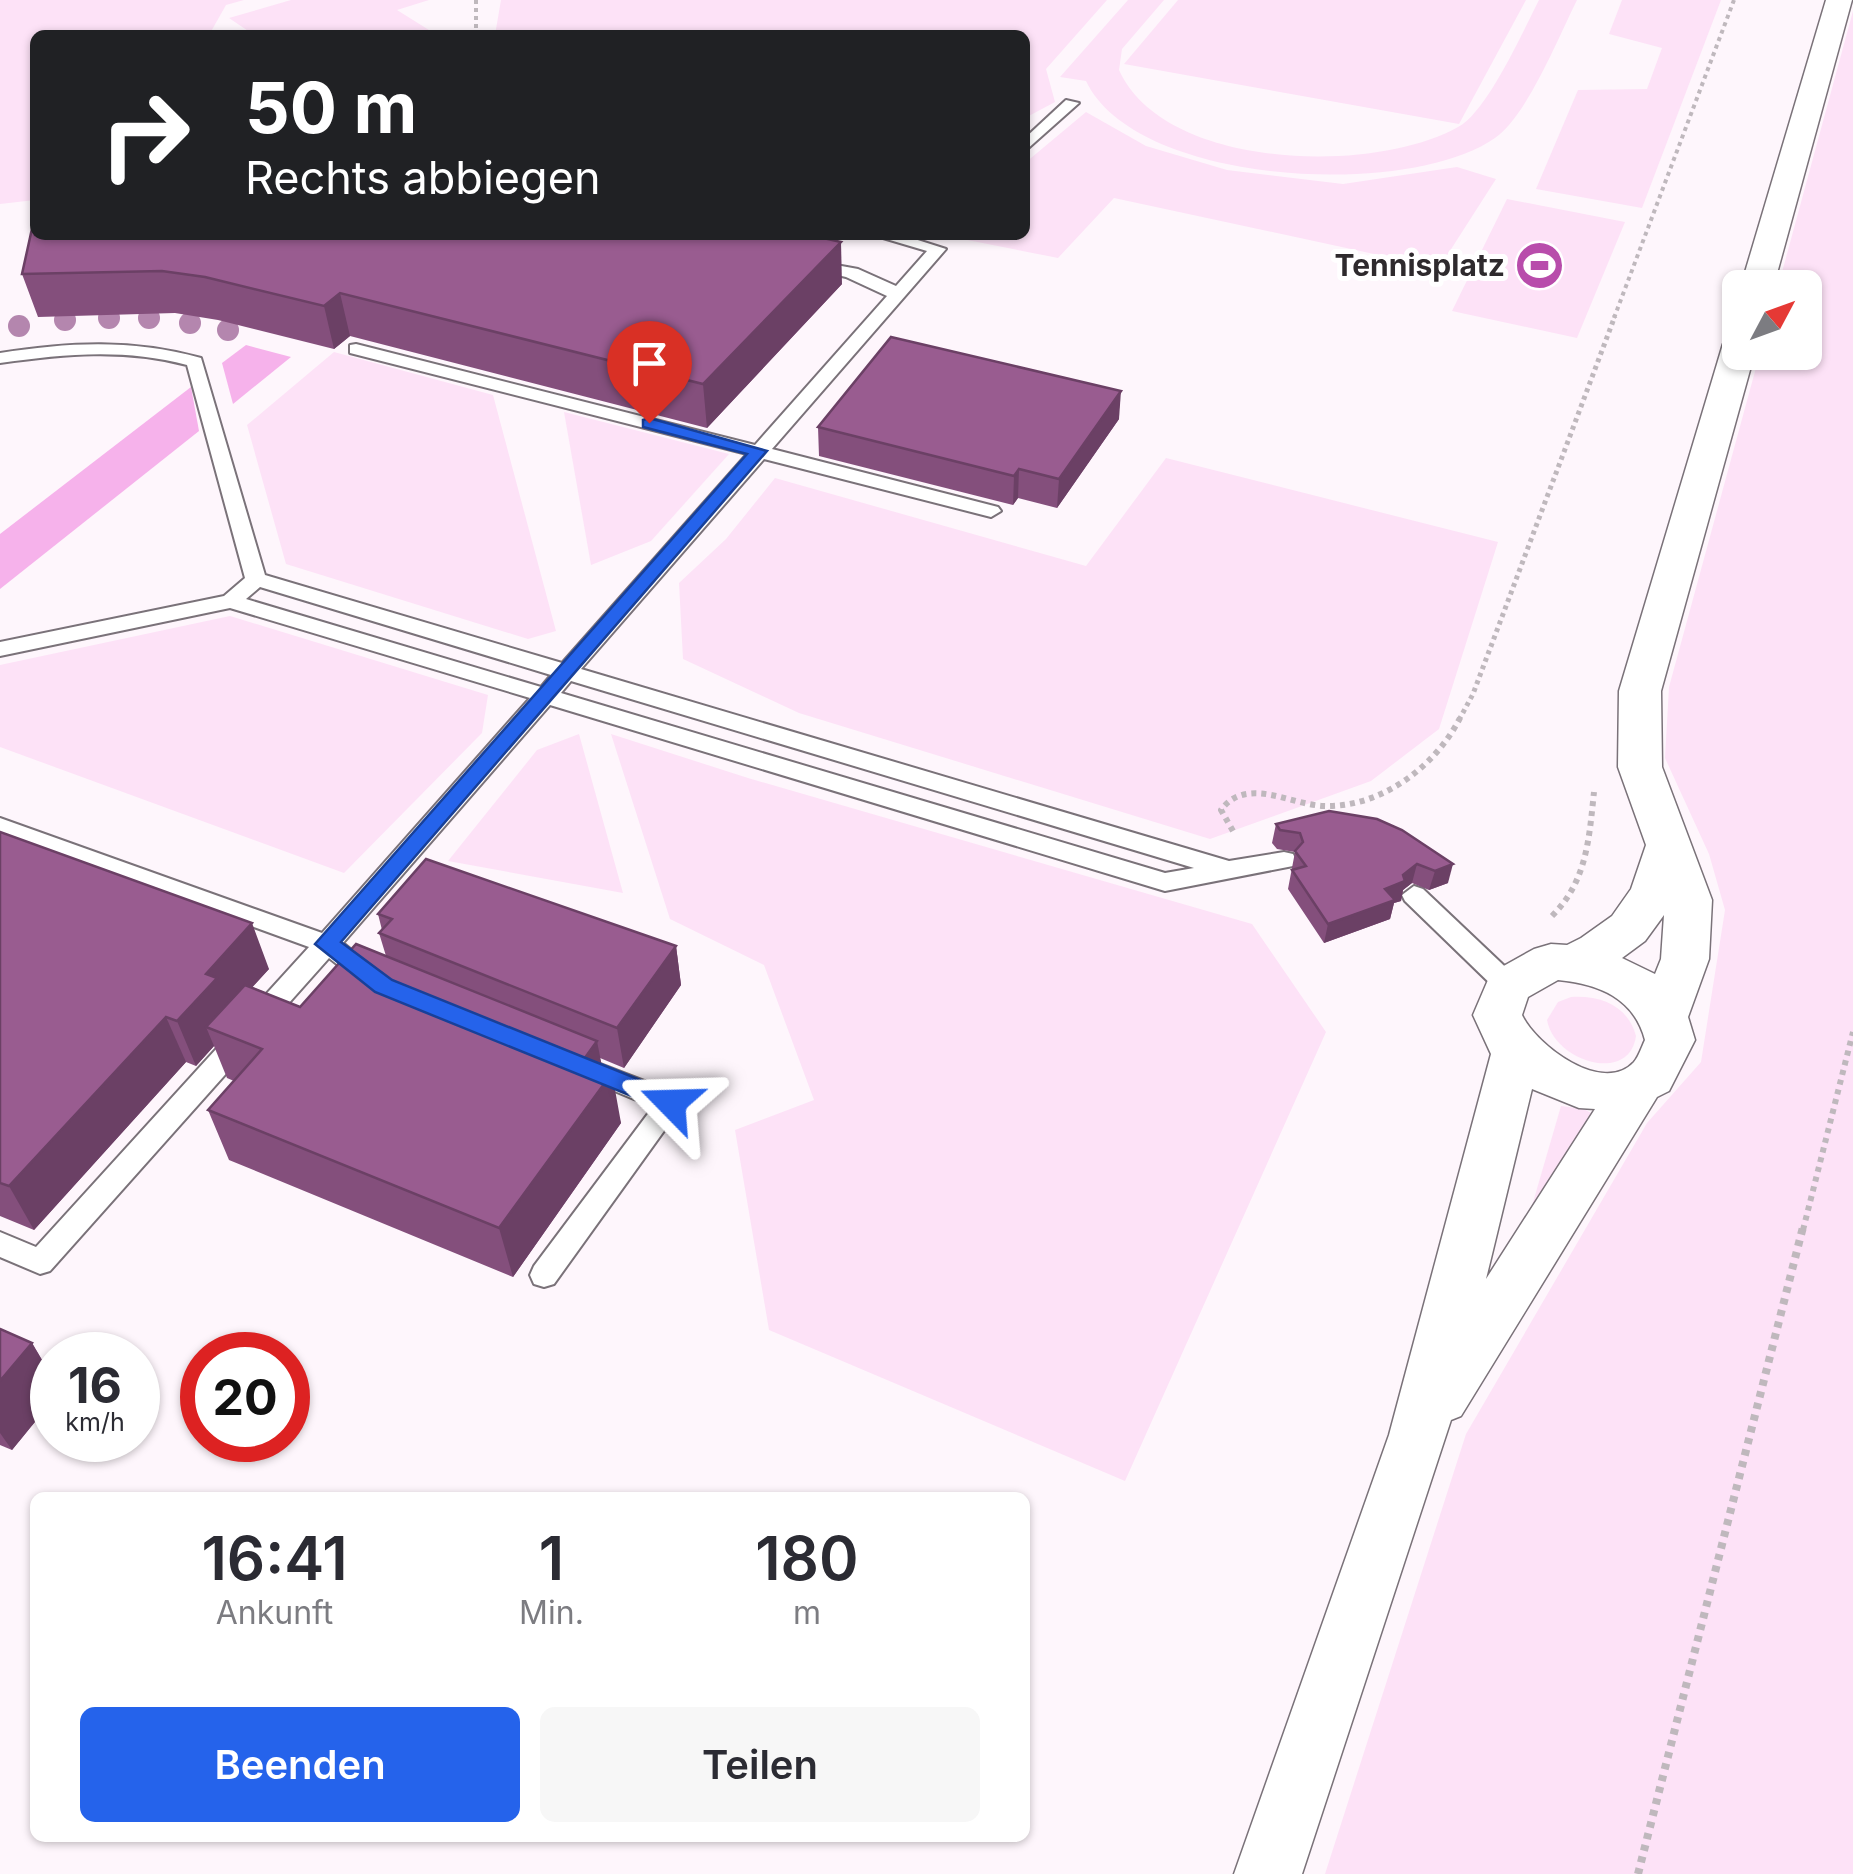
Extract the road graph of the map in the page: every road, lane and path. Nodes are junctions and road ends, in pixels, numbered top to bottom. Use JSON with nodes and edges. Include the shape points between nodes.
{"nodes":[{"id":1,"x":476,"y":0,"type":"edge"},
{"id":2,"x":1734,"y":0,"type":"edge"},
{"id":3,"x":1839,"y":0,"type":"edge"},
{"id":4,"x":477,"y":30,"type":"edge"},
{"id":5,"x":1071,"y":103,"type":"dead end"},
{"id":6,"x":1030,"y":141,"type":"edge"},
{"id":7,"x":924,"y":240,"type":"edge"},
{"id":8,"x":799,"y":261,"type":"edge"},
{"id":9,"x":1761,"y":270,"type":"edge"},
{"id":10,"x":898,"y":294,"type":"junction"},
{"id":11,"x":356,"y":349,"type":"dead end"},
{"id":12,"x":0,"y":358,"type":"edge"},
{"id":13,"x":1733,"y":370,"type":"edge"},
{"id":14,"x":758,"y":451,"type":"junction"},
{"id":15,"x":991,"y":511,"type":"dead end"},
{"id":16,"x":256,"y":580,"type":"junction"},
{"id":17,"x":231,"y":601,"type":"junction"},
{"id":18,"x":0,"y":649,"type":"edge"},
{"id":19,"x":564,"y":670,"type":"junction"},
{"id":20,"x":544,"y":694,"type":"junction"},
{"id":21,"x":1596,"y":780,"type":"dead end"},
{"id":22,"x":0,"y":826,"type":"edge"},
{"id":23,"x":1669,"y":844,"type":"junction"},
{"id":24,"x":1284,"y":860,"type":"dead end"},
{"id":25,"x":1256,"y":866,"type":"junction"},
{"id":26,"x":1229,"y":870,"type":"junction"},
{"id":27,"x":1414,"y":896,"type":"dead end"},
{"id":28,"x":327,"y":944,"type":"junction"},
{"id":29,"x":1575,"y":963,"type":"junction"},
{"id":30,"x":1492,"y":972,"type":"junction"},
{"id":31,"x":384,"y":986,"type":"edge"},
{"id":32,"x":1664,"y":1017,"type":"junction"},
{"id":33,"x":1853,"y":1032,"type":"edge"},
{"id":34,"x":1516,"y":1053,"type":"junction"},
{"id":35,"x":563,"y":1059,"type":"edge"},
{"id":36,"x":1638,"y":1084,"type":"junction"},
{"id":37,"x":0,"y":1244,"type":"edge"},
{"id":38,"x":544,"y":1275,"type":"dead end"},
{"id":39,"x":1418,"y":1435,"type":"junction"},
{"id":40,"x":1268,"y":1874,"type":"edge"},
{"id":41,"x":1638,"y":1874,"type":"edge"}],
"edges":[{"from":1,"to":4,"type":"path"},
{"from":2,"to":25,"type":"path","via":[[1473,694],[1438,754],[1368,798],[1326,806],[1248,793],[1225,801],[1221,810]]},
{"from":3,"to":9,"type":"street"},
{"from":5,"to":6,"type":"lane"},
{"from":7,"to":10,"type":"lane","via":[[938,249]]},
{"from":8,"to":10,"type":"lane"},
{"from":10,"to":14,"type":"lane"},
{"from":11,"to":14,"type":"lane"},
{"from":12,"to":16,"type":"lane","via":[[85,346],[154,348],[195,362]]},
{"from":13,"to":23,"type":"street","via":[[1640,691],[1640,766]]},
{"from":14,"to":15,"type":"lane"},
{"from":14,"to":19,"type":"lane"},
{"from":16,"to":17,"type":"lane"},
{"from":16,"to":19,"type":"lane"},
{"from":17,"to":18,"type":"lane"},
{"from":17,"to":20,"type":"lane"},
{"from":19,"to":20,"type":"lane"},
{"from":19,"to":26,"type":"lane"},
{"from":20,"to":26,"type":"lane","via":[[1165,882]]},
{"from":20,"to":28,"type":"lane"},
{"from":21,"to":30,"type":"path","via":[[1585,868],[1574,898]]},
{"from":22,"to":28,"type":"lane"},
{"from":23,"to":29,"type":"street","via":[[1651,904],[1620,938]]},
{"from":23,"to":32,"type":"street","via":[[1689,900],[1685,960]]},
{"from":24,"to":25,"type":"lane"},
{"from":25,"to":26,"type":"lane"},
{"from":27,"to":30,"type":"lane"},
{"from":28,"to":31,"type":"lane"},
{"from":28,"to":37,"type":"lane","via":[[40,1262]]},
{"from":29,"to":30,"type":"street"},
{"from":29,"to":32,"type":"street","via":[[1630,980]]},
{"from":30,"to":34,"type":"street","via":[[1498,1019]]},
{"from":32,"to":36,"type":"street","via":[[1667,1055]]},
{"from":33,"to":41,"type":"path"},
{"from":34,"to":36,"type":"street","via":[[1535,1070],[1579,1088]]},
{"from":34,"to":39,"type":"street"},
{"from":35,"to":38,"type":"lane","via":[[671,1103]]},
{"from":36,"to":39,"type":"street"},
{"from":39,"to":40,"type":"street"}]}
